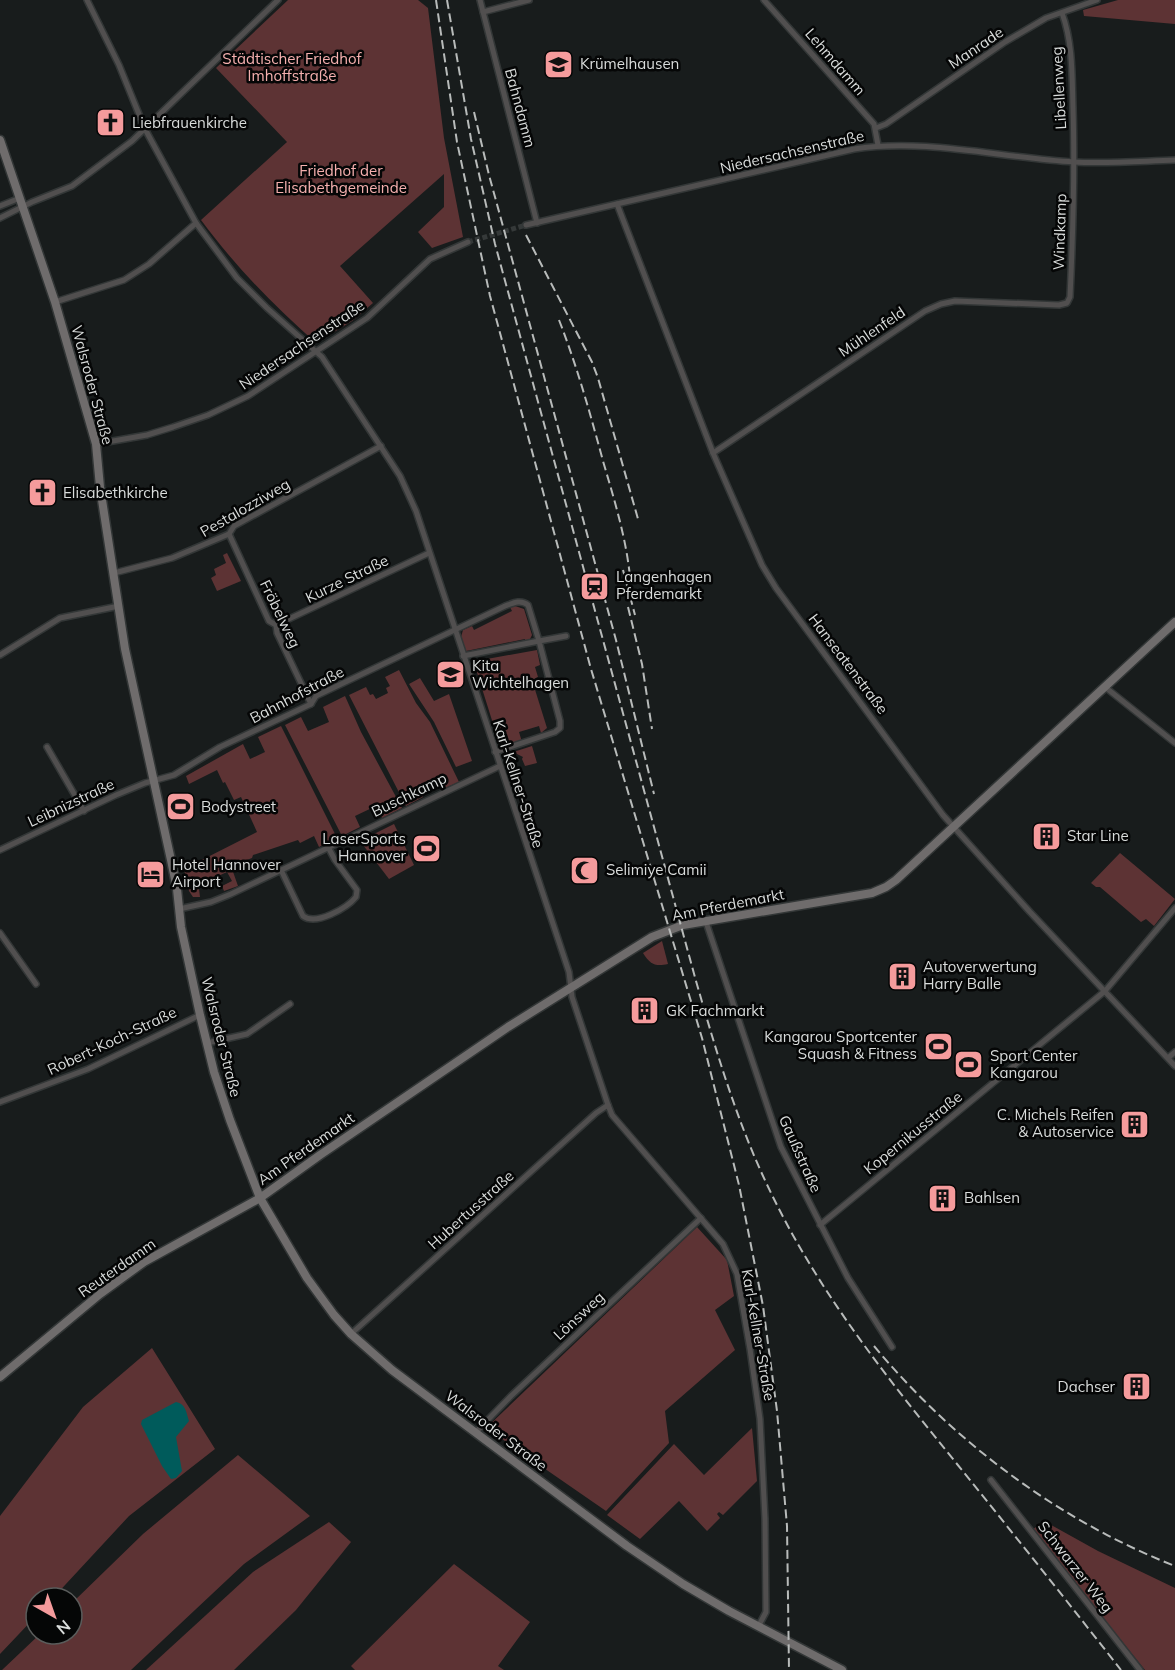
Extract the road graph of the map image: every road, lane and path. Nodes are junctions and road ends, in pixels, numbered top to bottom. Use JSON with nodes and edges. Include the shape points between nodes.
{"nodes":[{"id":1,"x":87,"y":0,"type":"edge"},
{"id":2,"x":278,"y":0,"type":"edge"},
{"id":3,"x":480,"y":0,"type":"edge"},
{"id":4,"x":530,"y":0,"type":"edge"},
{"id":5,"x":764,"y":0,"type":"edge"},
{"id":6,"x":1097,"y":0,"type":"edge"},
{"id":7,"x":483,"y":12,"type":"junction"},
{"id":8,"x":1062,"y":13,"type":"junction"},
{"id":9,"x":145,"y":129,"type":"junction"},
{"id":10,"x":876,"y":129,"type":"junction"},
{"id":11,"x":0,"y":140,"type":"edge"},
{"id":12,"x":878,"y":145,"type":"junction"},
{"id":13,"x":1175,"y":160,"type":"edge"},
{"id":14,"x":1074,"y":162,"type":"junction"},
{"id":15,"x":20,"y":198,"type":"junction"},
{"id":16,"x":617,"y":204,"type":"junction"},
{"id":17,"x":0,"y":206,"type":"edge"},
{"id":18,"x":23,"y":207,"type":"junction"},
{"id":19,"x":0,"y":218,"type":"edge"},
{"id":20,"x":196,"y":223,"type":"junction"},
{"id":21,"x":537,"y":223,"type":"junction"},
{"id":22,"x":526,"y":225,"type":"tunnel mouth"},
{"id":23,"x":468,"y":242,"type":"tunnel mouth"},
{"id":24,"x":55,"y":302,"type":"junction"},
{"id":25,"x":1067,"y":303,"type":"joint"},
{"id":26,"x":317,"y":352,"type":"junction"},
{"id":27,"x":96,"y":444,"type":"junction"},
{"id":28,"x":381,"y":446,"type":"junction"},
{"id":29,"x":713,"y":453,"type":"junction"},
{"id":30,"x":229,"y":534,"type":"junction"},
{"id":31,"x":429,"y":553,"type":"junction"},
{"id":32,"x":114,"y":573,"type":"junction"},
{"id":33,"x":119,"y":606,"type":"junction"},
{"id":34,"x":1175,"y":622,"type":"edge"},
{"id":35,"x":276,"y":625,"type":"junction"},
{"id":36,"x":454,"y":630,"type":"junction"},
{"id":37,"x":566,"y":636,"type":"dead end"},
{"id":38,"x":538,"y":641,"type":"junction"},
{"id":39,"x":0,"y":655,"type":"edge"},
{"id":40,"x":463,"y":656,"type":"junction"},
{"id":41,"x":1105,"y":687,"type":"junction"},
{"id":42,"x":310,"y":704,"type":"junction"},
{"id":43,"x":1175,"y":743,"type":"edge"},
{"id":44,"x":47,"y":747,"type":"dead end"},
{"id":45,"x":495,"y":752,"type":"junction"},
{"id":46,"x":500,"y":766,"type":"junction"},
{"id":47,"x":153,"y":781,"type":"junction"},
{"id":48,"x":84,"y":811,"type":"junction"},
{"id":49,"x":953,"y":827,"type":"junction"},
{"id":50,"x":328,"y":847,"type":"junction"},
{"id":51,"x":0,"y":850,"type":"edge"},
{"id":52,"x":281,"y":870,"type":"junction"},
{"id":53,"x":1175,"y":908,"type":"edge"},
{"id":54,"x":179,"y":909,"type":"junction"},
{"id":55,"x":706,"y":922,"type":"junction"},
{"id":56,"x":0,"y":933,"type":"edge"},
{"id":57,"x":36,"y":984,"type":"dead end"},
{"id":58,"x":571,"y":986,"type":"junction"},
{"id":59,"x":1105,"y":991,"type":"junction"},
{"id":60,"x":290,"y":1004,"type":"dead end"},
{"id":61,"x":200,"y":1015,"type":"junction"},
{"id":62,"x":207,"y":1043,"type":"junction"},
{"id":63,"x":1175,"y":1052,"type":"edge"},
{"id":64,"x":1168,"y":1058,"type":"junction"},
{"id":65,"x":1175,"y":1066,"type":"edge"},
{"id":66,"x":0,"y":1102,"type":"edge"},
{"id":67,"x":608,"y":1105,"type":"junction"},
{"id":68,"x":260,"y":1198,"type":"junction"},
{"id":69,"x":701,"y":1218,"type":"junction"},
{"id":70,"x":820,"y":1225,"type":"junction"},
{"id":71,"x":351,"y":1334,"type":"junction"},
{"id":72,"x":892,"y":1347,"type":"dead end"},
{"id":73,"x":0,"y":1377,"type":"edge"},
{"id":74,"x":475,"y":1433,"type":"junction"},
{"id":75,"x":991,"y":1480,"type":"dead end"},
{"id":76,"x":759,"y":1627,"type":"junction"},
{"id":77,"x":842,"y":1670,"type":"edge"},
{"id":78,"x":1140,"y":1670,"type":"edge"}],
"edges":[{"from":1,"to":9,"type":"street","name":"Karl-Kellner-Straße"},
{"from":2,"to":9,"type":"street"},
{"from":3,"to":7,"type":"street","name":"Bahndamm"},
{"from":4,"to":7,"type":"street"},
{"from":5,"to":10,"type":"street","name":"Lehmdamm"},
{"from":6,"to":8,"type":"street","name":"Manrade"},
{"from":7,"to":21,"type":"street","name":"Bahndamm"},
{"from":8,"to":10,"type":"street","name":"Manrade","via":[[1005,42]]},
{"from":8,"to":14,"type":"street","name":"Libellenweg","via":[[1072,60]]},
{"from":9,"to":18,"type":"street","via":[[72,186]]},
{"from":9,"to":20,"type":"street","name":"Karl-Kellner-Straße"},
{"from":10,"to":12,"type":"street"},
{"from":11,"to":15,"type":"street","name":"Walsroder Straße"},
{"from":12,"to":14,"type":"street","name":"Niedersachsenstraße"},
{"from":12,"to":16,"type":"street","name":"Niedersachsenstraße"},
{"from":13,"to":14,"type":"street","name":"Niedersachsenstraße"},
{"from":14,"to":25,"type":"street","name":"Windkamp"},
{"from":15,"to":17,"type":"street"},
{"from":15,"to":18,"type":"street","name":"Walsroder Straße"},
{"from":16,"to":21,"type":"street","name":"Niedersachsenstraße"},
{"from":16,"to":29,"type":"street","name":"Hanseatenstraße"},
{"from":18,"to":19,"type":"street"},
{"from":18,"to":24,"type":"street","name":"Walsroder Straße"},
{"from":20,"to":24,"type":"street","via":[[124,280]]},
{"from":20,"to":26,"type":"street","name":"Karl-Kellner-Straße","via":[[237,278]]},
{"from":21,"to":22,"type":"street","name":"Niedersachsenstraße"},
{"from":23,"to":26,"type":"street","name":"Niedersachsenstraße","via":[[430,259],[367,318]]},
{"from":24,"to":27,"type":"street","name":"Walsroder Straße"},
{"from":25,"to":29,"type":"street","name":"Mühlenfeld","via":[[941,304]]},
{"from":26,"to":27,"type":"street","name":"Niedersachsenstraße","via":[[248,396],[208,415],[147,435]]},
{"from":26,"to":28,"type":"street","name":"Karl-Kellner-Straße"},
{"from":27,"to":32,"type":"street","name":"Walsroder Straße"},
{"from":28,"to":30,"type":"street","name":"Pestalozziweg","via":[[234,526]]},
{"from":28,"to":31,"type":"street","name":"Karl-Kellner-Straße","via":[[416,511]]},
{"from":29,"to":49,"type":"street","name":"Hanseatenstraße","via":[[758,557],[776,588]]},
{"from":30,"to":32,"type":"street","name":"Pestalozziweg","via":[[171,558]]},
{"from":30,"to":35,"type":"street","name":"Fröbelweg","via":[[269,621]]},
{"from":31,"to":35,"type":"street","name":"Kurze Straße"},
{"from":31,"to":36,"type":"street","name":"Karl-Kellner-Straße"},
{"from":32,"to":33,"type":"street","name":"Walsroder Straße"},
{"from":33,"to":39,"type":"street","via":[[60,618]]},
{"from":33,"to":47,"type":"street","name":"Walsroder Straße"},
{"from":34,"to":41,"type":"street","name":"Am Pferdemarkt"},
{"from":35,"to":42,"type":"street","name":"Fröbelweg"},
{"from":36,"to":38,"type":"street","name":"Bahnhofstraße","via":[[505,606],[524,602]]},
{"from":36,"to":40,"type":"street","name":"Karl-Kellner-Straße"},
{"from":36,"to":42,"type":"street","name":"Bahnhofstraße","via":[[316,696]]},
{"from":37,"to":38,"type":"street"},
{"from":38,"to":40,"type":"street"},
{"from":38,"to":45,"type":"street","via":[[560,728]]},
{"from":40,"to":45,"type":"street","name":"Karl-Kellner-Straße"},
{"from":41,"to":43,"type":"street"},
{"from":41,"to":49,"type":"street","name":"Am Pferdemarkt"},
{"from":42,"to":47,"type":"street","name":"Bahnhofstraße","via":[[220,747],[174,775]]},
{"from":44,"to":48,"type":"street"},
{"from":45,"to":46,"type":"street","name":"Karl-Kellner-Straße"},
{"from":46,"to":50,"type":"street","name":"Buschkamp"},
{"from":46,"to":58,"type":"street","name":"Karl-Kellner-Straße"},
{"from":47,"to":48,"type":"street","name":"Leibnizstraße"},
{"from":47,"to":54,"type":"street","name":"Walsroder Straße"},
{"from":48,"to":51,"type":"street","name":"Leibnizstraße"},
{"from":49,"to":55,"type":"street","name":"Am Pferdemarkt","via":[[896,880],[872,893]]},
{"from":49,"to":59,"type":"street","name":"Hanseatenstraße"},
{"from":50,"to":52,"type":"street","name":"Buschkamp"},
{"from":50,"to":52,"type":"street","via":[[357,890],[356,897],[346,906],[315,921],[308,920]]},
{"from":52,"to":54,"type":"street","name":"Buschkamp","via":[[211,902]]},
{"from":53,"to":59,"type":"street","name":"Kopernikusstraße"},
{"from":54,"to":61,"type":"street","name":"Walsroder Straße"},
{"from":55,"to":58,"type":"street","name":"Am Pferdemarkt","via":[[663,931]]},
{"from":55,"to":70,"type":"street","name":"Gaußstraße","via":[[781,1148]]},
{"from":56,"to":57,"type":"street"},
{"from":58,"to":67,"type":"street","name":"Karl-Kellner-Straße"},
{"from":58,"to":68,"type":"street","name":"Am Pferdemarkt"},
{"from":59,"to":64,"type":"street","name":"Hanseatenstraße"},
{"from":59,"to":70,"type":"street","name":"Kopernikusstraße"},
{"from":60,"to":62,"type":"street","via":[[247,1034]]},
{"from":61,"to":62,"type":"street","name":"Walsroder Straße"},
{"from":61,"to":66,"type":"street","name":"Robert-Koch-Straße","via":[[88,1069]]},
{"from":62,"to":68,"type":"street","name":"Walsroder Straße","via":[[230,1120]]},
{"from":63,"to":64,"type":"street"},
{"from":64,"to":65,"type":"street","name":"Hanseatenstraße"},
{"from":67,"to":69,"type":"street","name":"Karl-Kellner-Straße","via":[[612,1115]]},
{"from":67,"to":71,"type":"street","name":"Hubertusstraße"},
{"from":68,"to":71,"type":"street","name":"Walsroder Straße","via":[[319,1296]]},
{"from":68,"to":73,"type":"street","name":"Reuterdamm","via":[[125,1275]]},
{"from":69,"to":74,"type":"street","name":"Lönsweg"},
{"from":69,"to":76,"type":"street","name":"Karl-Kellner-Straße","via":[[723,1244],[734,1265],[750,1349],[765,1519],[766,1612]]},
{"from":70,"to":72,"type":"street","name":"Gaußstraße"},
{"from":71,"to":74,"type":"street","name":"Walsroder Straße"},
{"from":74,"to":76,"type":"street","name":"Walsroder Straße","via":[[669,1575]]},
{"from":75,"to":78,"type":"street","name":"Schwarzer Weg"},
{"from":76,"to":77,"type":"street","name":"Walsroder Straße"}]}
